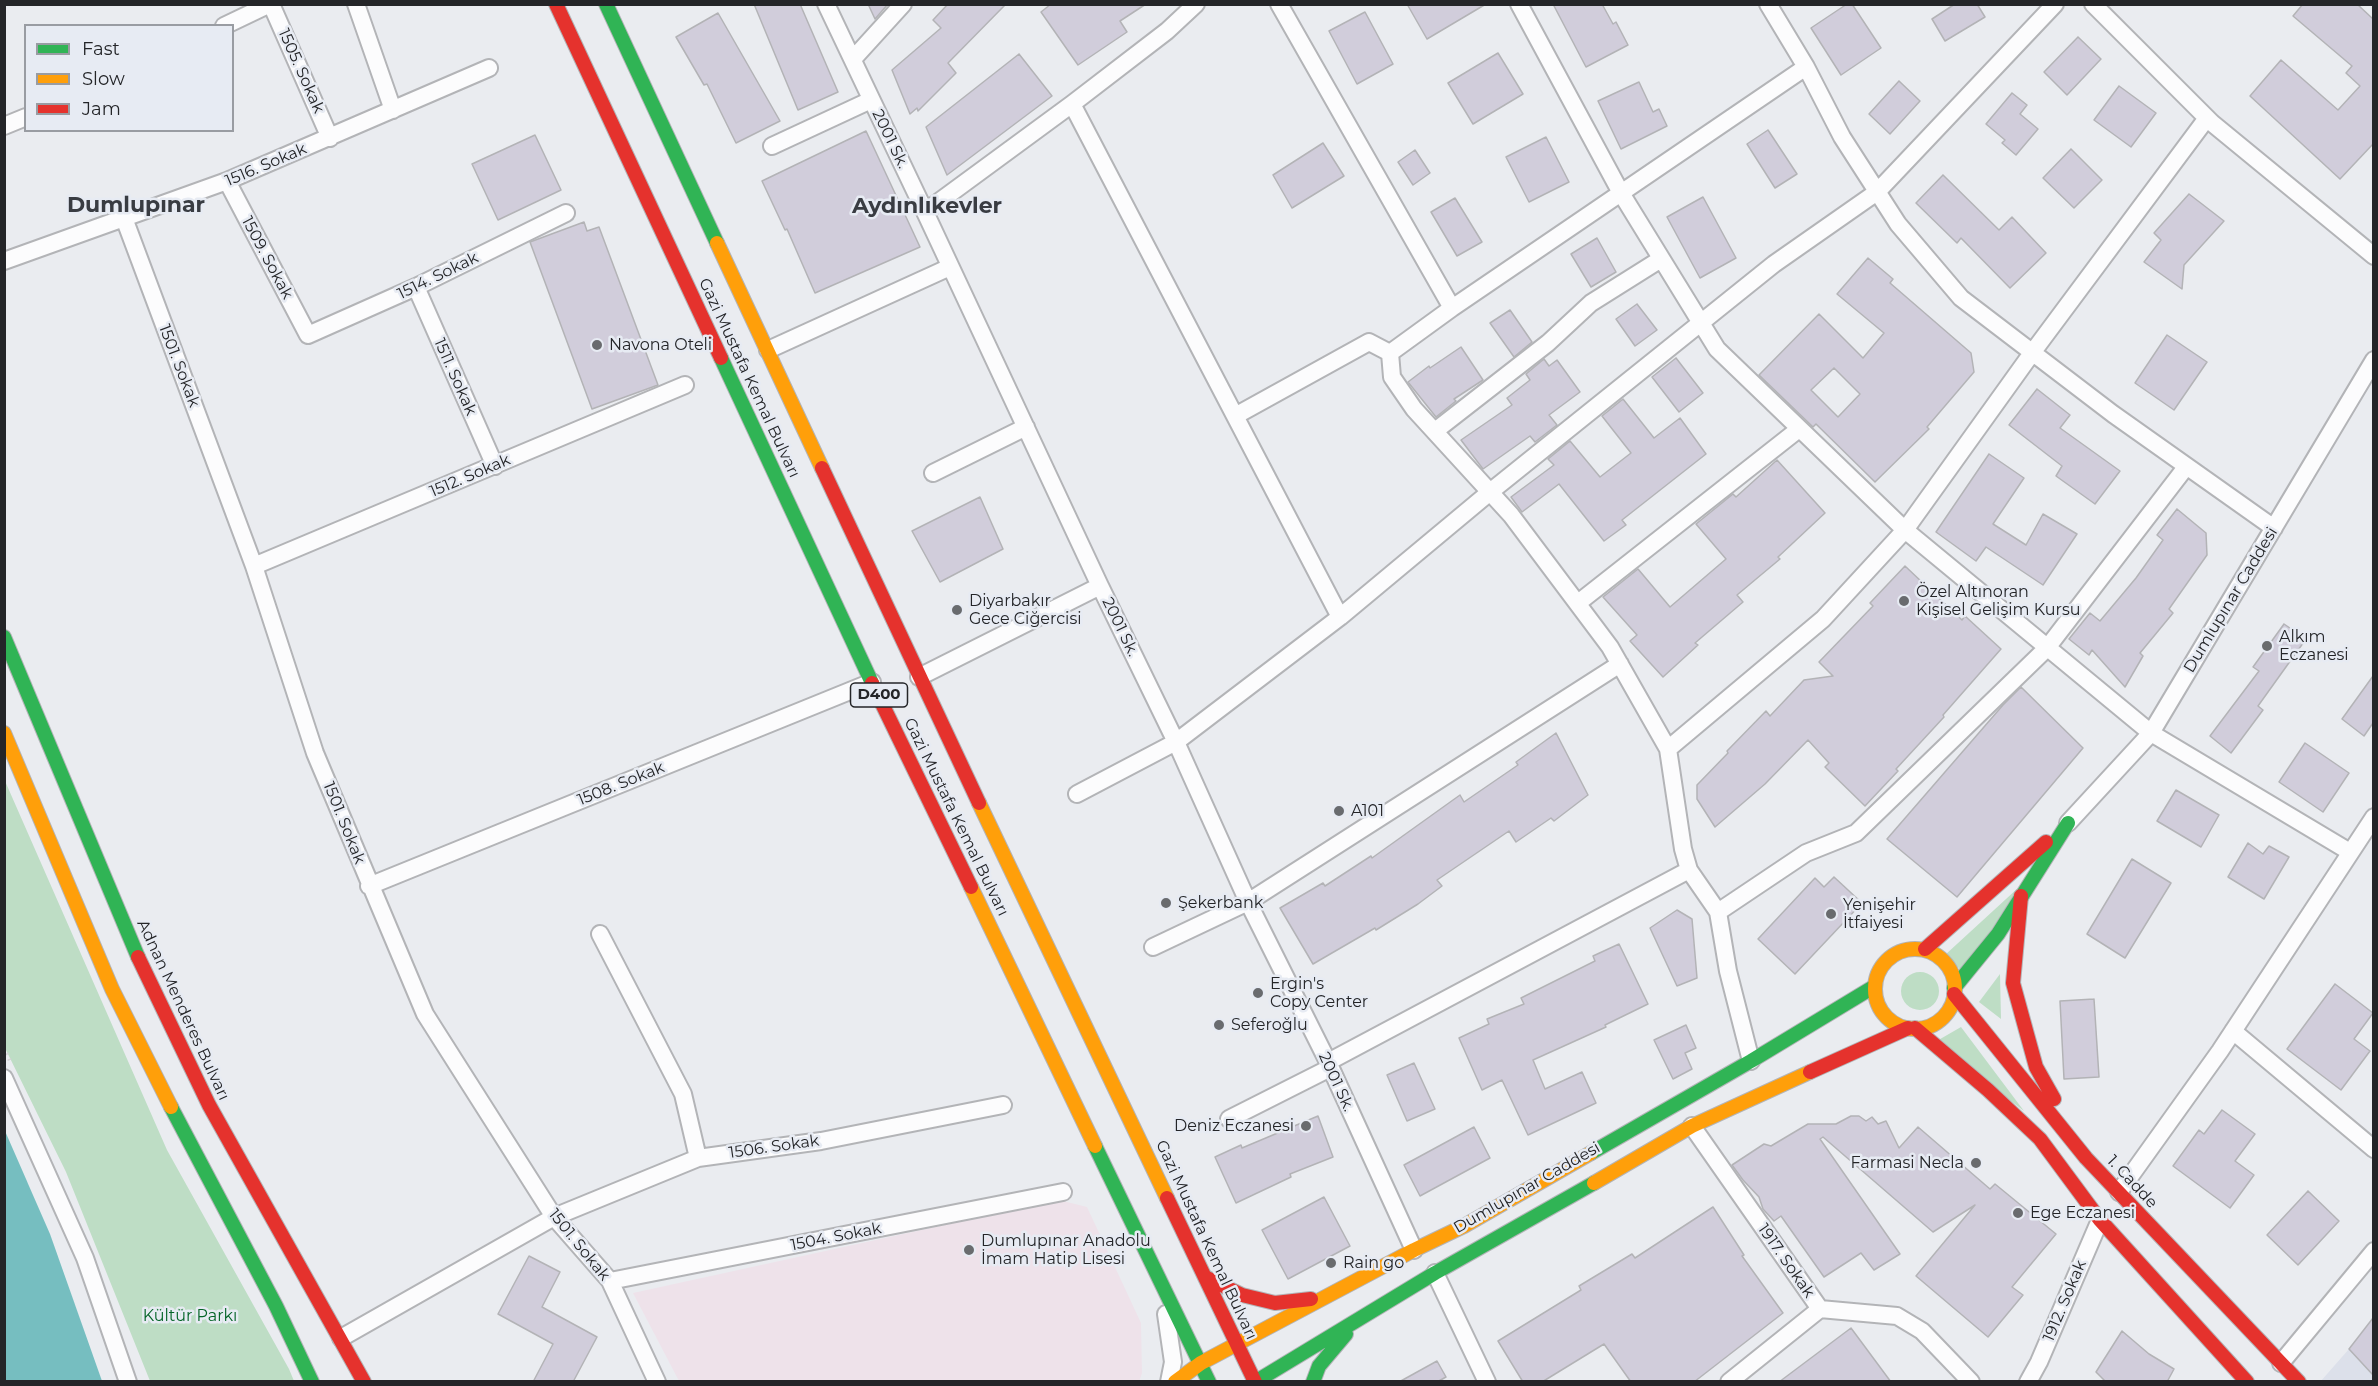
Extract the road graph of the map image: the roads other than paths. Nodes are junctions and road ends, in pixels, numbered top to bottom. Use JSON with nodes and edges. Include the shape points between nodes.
{"nodes":[{"id":1,"x":270,"y":4,"type":"edge"},
{"id":2,"x":356,"y":4,"type":"edge"},
{"id":3,"x":556,"y":4,"type":"edge"},
{"id":4,"x":606,"y":4,"type":"edge"},
{"id":5,"x":826,"y":4,"type":"edge"},
{"id":6,"x":903,"y":4,"type":"edge"},
{"id":7,"x":1196,"y":4,"type":"edge"},
{"id":8,"x":1279,"y":4,"type":"edge"},
{"id":9,"x":1519,"y":4,"type":"edge"},
{"id":10,"x":1768,"y":4,"type":"edge"},
{"id":11,"x":2055,"y":4,"type":"edge"},
{"id":12,"x":2092,"y":4,"type":"edge"},
{"id":13,"x":228,"y":24,"type":"edge"},
{"id":14,"x":853,"y":59,"type":"junction"},
{"id":15,"x":1806,"y":67,"type":"junction"},
{"id":16,"x":489,"y":68,"type":"dead end"},
{"id":17,"x":871,"y":100,"type":"junction"},
{"id":18,"x":1072,"y":104,"type":"junction"},
{"id":19,"x":393,"y":111,"type":"junction"},
{"id":20,"x":24,"y":118,"type":"edge"},
{"id":21,"x":2207,"y":118,"type":"junction"},
{"id":22,"x":4,"y":126,"type":"edge"},
{"id":23,"x":330,"y":138,"type":"junction"},
{"id":24,"x":772,"y":146,"type":"dead end"},
{"id":25,"x":227,"y":181,"type":"junction"},
{"id":26,"x":1877,"y":192,"type":"junction"},
{"id":27,"x":1621,"y":193,"type":"junction"},
{"id":28,"x":926,"y":212,"type":"junction"},
{"id":29,"x":566,"y":213,"type":"dead end"},
{"id":30,"x":124,"y":218,"type":"junction"},
{"id":31,"x":2373,"y":256,"type":"edge"},
{"id":32,"x":1661,"y":259,"type":"junction"},
{"id":33,"x":4,"y":261,"type":"edge"},
{"id":34,"x":950,"y":267,"type":"junction"},
{"id":35,"x":416,"y":287,"type":"junction"},
{"id":36,"x":1452,"y":308,"type":"junction"},
{"id":37,"x":1701,"y":323,"type":"junction"},
{"id":38,"x":308,"y":335,"type":"joint"},
{"id":39,"x":768,"y":350,"type":"junction"},
{"id":40,"x":1390,"y":352,"type":"junction"},
{"id":41,"x":2032,"y":353,"type":"junction"},
{"id":42,"x":2373,"y":360,"type":"edge"},
{"id":43,"x":685,"y":385,"type":"dead end"},
{"id":44,"x":1235,"y":416,"type":"junction"},
{"id":45,"x":1026,"y":427,"type":"junction"},
{"id":46,"x":1799,"y":429,"type":"junction"},
{"id":47,"x":1435,"y":431,"type":"junction"},
{"id":48,"x":495,"y":466,"type":"junction"},
{"id":49,"x":2186,"y":467,"type":"junction"},
{"id":50,"x":933,"y":473,"type":"dead end"},
{"id":51,"x":1490,"y":492,"type":"junction"},
{"id":52,"x":2274,"y":528,"type":"junction"},
{"id":53,"x":1905,"y":530,"type":"junction"},
{"id":54,"x":254,"y":566,"type":"junction"},
{"id":55,"x":1100,"y":586,"type":"junction"},
{"id":56,"x":1578,"y":603,"type":"junction"},
{"id":57,"x":1340,"y":617,"type":"junction"},
{"id":58,"x":4,"y":637,"type":"edge"},
{"id":59,"x":2047,"y":648,"type":"junction"},
{"id":60,"x":1620,"y":664,"type":"junction"},
{"id":61,"x":920,"y":677,"type":"junction"},
{"id":62,"x":872,"y":682,"type":"junction"},
{"id":63,"x":4,"y":733,"type":"edge"},
{"id":64,"x":2151,"y":733,"type":"junction"},
{"id":65,"x":1176,"y":742,"type":"junction"},
{"id":66,"x":1668,"y":749,"type":"junction"},
{"id":67,"x":1077,"y":794,"type":"dead end"},
{"id":68,"x":2373,"y":817,"type":"edge"},
{"id":69,"x":2067,"y":823,"type":"junction"},
{"id":70,"x":2350,"y":852,"type":"junction"},
{"id":71,"x":1689,"y":870,"type":"junction"},
{"id":72,"x":369,"y":885,"type":"junction"},
{"id":73,"x":2021,"y":896,"type":"junction"},
{"id":74,"x":1248,"y":902,"type":"junction"},
{"id":75,"x":1718,"y":912,"type":"junction"},
{"id":76,"x":600,"y":934,"type":"dead end"},
{"id":77,"x":1153,"y":947,"type":"dead end"},
{"id":78,"x":1925,"y":948,"type":"junction"},
{"id":79,"x":1875,"y":986,"type":"junction"},
{"id":80,"x":1954,"y":991,"type":"junction"},
{"id":81,"x":1911,"y":1028,"type":"junction"},
{"id":82,"x":2232,"y":1031,"type":"junction"},
{"id":83,"x":1751,"y":1061,"type":"junction"},
{"id":84,"x":1329,"y":1065,"type":"junction"},
{"id":85,"x":4,"y":1078,"type":"edge"},
{"id":86,"x":1003,"y":1105,"type":"dead end"},
{"id":87,"x":1229,"y":1119,"type":"dead end"},
{"id":88,"x":1692,"y":1126,"type":"junction"},
{"id":89,"x":2373,"y":1149,"type":"edge"},
{"id":90,"x":698,"y":1158,"type":"junction"},
{"id":91,"x":2086,"y":1158,"type":"junction"},
{"id":92,"x":1063,"y":1192,"type":"dead end"},
{"id":93,"x":2119,"y":1192,"type":"junction"},
{"id":94,"x":554,"y":1217,"type":"junction"},
{"id":95,"x":2100,"y":1220,"type":"junction"},
{"id":96,"x":1414,"y":1250,"type":"junction"},
{"id":97,"x":2373,"y":1251,"type":"edge"},
{"id":98,"x":1435,"y":1273,"type":"junction"},
{"id":99,"x":1159,"y":1277,"type":"junction"},
{"id":100,"x":1205,"y":1277,"type":"junction"},
{"id":101,"x":610,"y":1281,"type":"junction"},
{"id":102,"x":1324,"y":1297,"type":"junction"},
{"id":103,"x":1820,"y":1309,"type":"junction"},
{"id":104,"x":1360,"y":1319,"type":"junction"},
{"id":105,"x":341,"y":1338,"type":"junction"},
{"id":106,"x":1237,"y":1344,"type":"junction"},
{"id":107,"x":1201,"y":1363,"type":"junction"},
{"id":108,"x":2281,"y":1363,"type":"junction"},
{"id":109,"x":1255,"y":1381,"type":"edge"},
{"id":110,"x":128,"y":1382,"type":"edge"},
{"id":111,"x":312,"y":1382,"type":"edge"},
{"id":112,"x":364,"y":1382,"type":"edge"},
{"id":113,"x":657,"y":1382,"type":"edge"},
{"id":114,"x":1169,"y":1382,"type":"edge"},
{"id":115,"x":1176,"y":1382,"type":"edge"},
{"id":116,"x":1209,"y":1382,"type":"edge"},
{"id":117,"x":1313,"y":1382,"type":"edge"},
{"id":118,"x":1487,"y":1382,"type":"edge"},
{"id":119,"x":1729,"y":1382,"type":"edge"},
{"id":120,"x":1971,"y":1382,"type":"edge"},
{"id":121,"x":2028,"y":1382,"type":"edge"},
{"id":122,"x":2247,"y":1382,"type":"edge"},
{"id":123,"x":2299,"y":1382,"type":"edge"}],
"edges":[{"from":1,"to":13,"type":"street"},
{"from":1,"to":23,"type":"street","name":"1505. Sokak"},
{"from":2,"to":19,"type":"street"},
{"from":3,"to":62,"type":"main road","name":"Gazi Mustafa Kemal Bulvarı","number":"D400"},
{"from":4,"to":39,"type":"main road","name":"Gazi Mustafa Kemal Bulvarı","number":"D400"},
{"from":5,"to":14,"type":"street","name":"2001 Sk."},
{"from":6,"to":14,"type":"street"},
{"from":7,"to":18,"type":"street"},
{"from":8,"to":36,"type":"street"},
{"from":9,"to":27,"type":"street"},
{"from":10,"to":15,"type":"street"},
{"from":11,"to":26,"type":"street"},
{"from":12,"to":21,"type":"street"},
{"from":14,"to":17,"type":"street","name":"2001 Sk."},
{"from":15,"to":26,"type":"street","via":[[1842,137]]},
{"from":15,"to":27,"type":"street"},
{"from":16,"to":19,"type":"street","name":"1516. Sokak"},
{"from":17,"to":24,"type":"street"},
{"from":17,"to":28,"type":"street","name":"2001 Sk."},
{"from":18,"to":28,"type":"street"},
{"from":18,"to":44,"type":"street"},
{"from":19,"to":23,"type":"street","name":"1516. Sokak"},
{"from":20,"to":22,"type":"street"},
{"from":21,"to":31,"type":"street"},
{"from":21,"to":41,"type":"street"},
{"from":23,"to":25,"type":"street","name":"1516. Sokak"},
{"from":25,"to":30,"type":"street","name":"1516. Sokak"},
{"from":25,"to":38,"type":"street","name":"1509. Sokak"},
{"from":26,"to":37,"type":"street","via":[[1774,264]]},
{"from":26,"to":41,"type":"street","via":[[1898,224],[1961,298]]},
{"from":27,"to":32,"type":"street"},
{"from":27,"to":36,"type":"street"},
{"from":28,"to":34,"type":"street","name":"2001 Sk."},
{"from":29,"to":35,"type":"street","name":"1514. Sokak"},
{"from":30,"to":33,"type":"street","name":"1516. Sokak"},
{"from":30,"to":54,"type":"street","name":"1501. Sokak"},
{"from":32,"to":37,"type":"street"},
{"from":32,"to":47,"type":"street","via":[[1591,303],[1548,343]]},
{"from":34,"to":39,"type":"street"},
{"from":34,"to":45,"type":"street","name":"2001 Sk."},
{"from":35,"to":38,"type":"street","name":"1514. Sokak"},
{"from":35,"to":48,"type":"street","name":"1511. Sokak"},
{"from":36,"to":40,"type":"street"},
{"from":37,"to":46,"type":"street","via":[[1717,350]]},
{"from":37,"to":51,"type":"street"},
{"from":39,"to":61,"type":"main road","name":"Gazi Mustafa Kemal Bulvarı","number":"D400"},
{"from":40,"to":44,"type":"street","via":[[1369,342]]},
{"from":40,"to":47,"type":"street","via":[[1392,377]]},
{"from":41,"to":49,"type":"street"},
{"from":41,"to":53,"type":"street"},
{"from":42,"to":52,"type":"street","name":"Dumlupınar Caddesi"},
{"from":43,"to":48,"type":"street","name":"1512. Sokak"},
{"from":44,"to":57,"type":"street"},
{"from":45,"to":50,"type":"street"},
{"from":45,"to":55,"type":"street","name":"2001 Sk."},
{"from":46,"to":53,"type":"street"},
{"from":46,"to":56,"type":"street"},
{"from":47,"to":51,"type":"street"},
{"from":48,"to":54,"type":"street","name":"1512. Sokak"},
{"from":49,"to":52,"type":"street"},
{"from":49,"to":59,"type":"street"},
{"from":51,"to":56,"type":"street"},
{"from":51,"to":57,"type":"street"},
{"from":52,"to":64,"type":"street","name":"Dumlupınar Caddesi"},
{"from":53,"to":59,"type":"street"},
{"from":53,"to":66,"type":"street","via":[[1823,619]]},
{"from":54,"to":72,"type":"street","name":"1501. Sokak","via":[[315,753]]},
{"from":55,"to":61,"type":"street"},
{"from":55,"to":65,"type":"street","name":"2001 Sk."},
{"from":56,"to":60,"type":"street"},
{"from":57,"to":65,"type":"street"},
{"from":58,"to":105,"type":"main road","name":"Adnan Menderes Bulvarı","via":[[140,963],[209,1105]]},
{"from":59,"to":64,"type":"street"},
{"from":59,"to":75,"type":"street","via":[[1856,833],[1806,853]]},
{"from":60,"to":66,"type":"street"},
{"from":60,"to":74,"type":"street"},
{"from":61,"to":100,"type":"main road","name":"Gazi Mustafa Kemal Bulvarı","number":"D400"},
{"from":62,"to":72,"type":"street","name":"1508. Sokak"},
{"from":62,"to":99,"type":"main road","name":"Gazi Mustafa Kemal Bulvarı","number":"D400"},
{"from":63,"to":111,"type":"main road","via":[[112,988]]},
{"from":64,"to":69,"type":"street","name":"Dumlupınar Caddesi"},
{"from":64,"to":70,"type":"street"},
{"from":65,"to":67,"type":"street"},
{"from":65,"to":74,"type":"street","name":"2001 Sk."},
{"from":66,"to":71,"type":"street"},
{"from":68,"to":70,"type":"street"},
{"from":69,"to":73,"type":"main road","name":"Dumlupınar Caddesi"},
{"from":69,"to":78,"type":"main road","name":"Dumlupınar Caddesi"},
{"from":70,"to":82,"type":"street"},
{"from":71,"to":75,"type":"street"},
{"from":71,"to":84,"type":"street"},
{"from":72,"to":94,"type":"street","name":"1501. Sokak","via":[[426,1014]]},
{"from":73,"to":80,"type":"main road","name":"Dumlupınar Caddesi","via":[[1998,934]]},
{"from":73,"to":91,"type":"main road","via":[[2013,983],[2036,1067]]},
{"from":74,"to":77,"type":"street"},
{"from":74,"to":84,"type":"street","name":"2001 Sk."},
{"from":75,"to":83,"type":"street"},
{"from":76,"to":90,"type":"street","via":[[683,1094]]},
{"from":78,"to":79,"type":"main road","via":[[1910,948],[1885,961]]},
{"from":78,"to":80,"type":"main road","via":[[1950,971]]},
{"from":79,"to":81,"type":"main road","via":[[1875,998],[1887,1018]]},
{"from":79,"to":83,"type":"main road","name":"Dumlupınar Caddesi"},
{"from":80,"to":81,"type":"main road","via":[[1951,1006],[1943,1017],[1933,1024]]},
{"from":80,"to":91,"type":"main road","name":"1. Cadde"},
{"from":81,"to":88,"type":"main road","name":"Dumlupınar Caddesi"},
{"from":81,"to":95,"type":"main road","via":[[1988,1090],[2040,1139]]},
{"from":82,"to":89,"type":"street"},
{"from":82,"to":93,"type":"street"},
{"from":83,"to":96,"type":"main road","name":"Dumlupınar Caddesi","via":[[1464,1226]]},
{"from":84,"to":87,"type":"street"},
{"from":84,"to":96,"type":"street","name":"2001 Sk."},
{"from":85,"to":110,"type":"street","via":[[85,1258]]},
{"from":86,"to":90,"type":"street","name":"1506. Sokak","via":[[821,1141]]},
{"from":88,"to":98,"type":"main road","name":"Dumlupınar Caddesi"},
{"from":88,"to":103,"type":"street","name":"1917. Sokak"},
{"from":90,"to":94,"type":"street","name":"1506. Sokak"},
{"from":91,"to":93,"type":"main road","name":"1. Cadde"},
{"from":92,"to":101,"type":"street","name":"1504. Sokak"},
{"from":93,"to":108,"type":"main road","name":"1. Cadde"},
{"from":94,"to":101,"type":"street","name":"1501. Sokak"},
{"from":94,"to":105,"type":"street","name":"1506. Sokak"},
{"from":95,"to":121,"type":"street","name":"1912. Sokak"},
{"from":95,"to":122,"type":"main road"},
{"from":96,"to":102,"type":"main road","name":"Dumlupınar Caddesi"},
{"from":97,"to":108,"type":"street"},
{"from":98,"to":104,"type":"main road","name":"Dumlupınar Caddesi"},
{"from":98,"to":118,"type":"street"},
{"from":99,"to":107,"type":"main road","name":"Gazi Mustafa Kemal Bulvarı","number":"D400"},
{"from":99,"to":114,"type":"street","via":[[1173,1362]]},
{"from":100,"to":102,"type":"main road","via":[[1242,1295],[1275,1303]]},
{"from":100,"to":106,"type":"main road","name":"Gazi Mustafa Kemal Bulvarı","number":"D400"},
{"from":101,"to":113,"type":"street","name":"1501. Sokak"},
{"from":102,"to":106,"type":"main road","name":"Dumlupınar Caddesi"},
{"from":103,"to":119,"type":"street"},
{"from":103,"to":120,"type":"street","name":"1917. Sokak","via":[[1897,1316],[1922,1331]]},
{"from":104,"to":109,"type":"main road","name":"Dumlupınar Caddesi"},
{"from":104,"to":117,"type":"main road","via":[[1319,1366]]},
{"from":105,"to":112,"type":"main road","name":"Adnan Menderes Bulvarı"},
{"from":106,"to":107,"type":"main road","name":"Dumlupınar Caddesi"},
{"from":106,"to":109,"type":"main road","name":"Gazi Mustafa Kemal Bulvarı","number":"D400"},
{"from":107,"to":115,"type":"main road","name":"Dumlupınar Caddesi"},
{"from":107,"to":116,"type":"main road","name":"Gazi Mustafa Kemal Bulvarı","number":"D400"},
{"from":108,"to":123,"type":"main road","name":"1. Cadde"}]}
